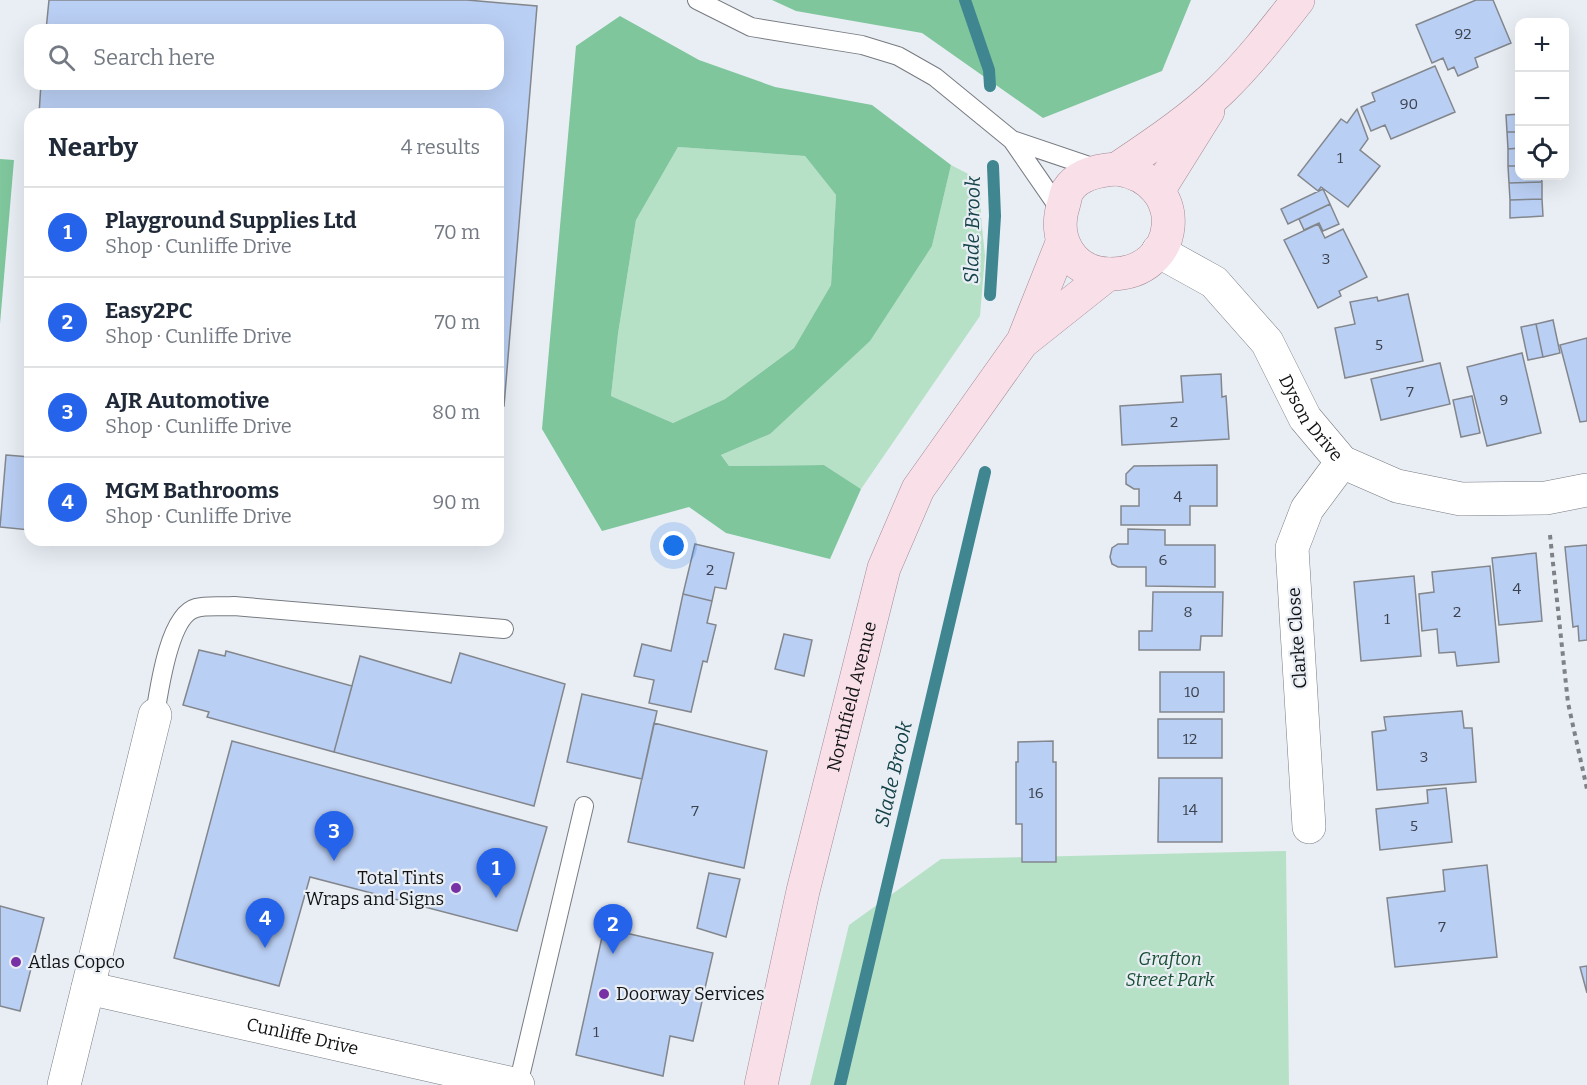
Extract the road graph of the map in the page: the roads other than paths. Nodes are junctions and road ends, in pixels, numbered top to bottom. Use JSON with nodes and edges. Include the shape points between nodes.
{"nodes":[{"id":1,"x":697,"y":0,"type":"edge"},
{"id":2,"x":1298,"y":0,"type":"edge"},
{"id":3,"x":1219,"y":92,"type":"junction"},
{"id":4,"x":1012,"y":140,"type":"junction"},
{"id":5,"x":1108,"y":170,"type":"junction"},
{"id":6,"x":1158,"y":191,"type":"junction"},
{"id":7,"x":1061,"y":211,"type":"junction"},
{"id":8,"x":1062,"y":243,"type":"junction"},
{"id":9,"x":1158,"y":251,"type":"junction"},
{"id":10,"x":1108,"y":274,"type":"junction"},
{"id":11,"x":1023,"y":341,"type":"junction"},
{"id":12,"x":1342,"y":462,"type":"junction"},
{"id":13,"x":1587,"y":489,"type":"edge"},
{"id":14,"x":504,"y":629,"type":"dead end"},
{"id":15,"x":155,"y":715,"type":"joint"},
{"id":16,"x":584,"y":806,"type":"dead end"},
{"id":17,"x":1309,"y":827,"type":"dead end"},
{"id":18,"x":88,"y":988,"type":"junction"},
{"id":19,"x":476,"y":1080,"type":"edge"},
{"id":20,"x":64,"y":1085,"type":"edge"},
{"id":21,"x":518,"y":1085,"type":"edge"},
{"id":22,"x":761,"y":1085,"type":"edge"}],
"edges":[{"from":1,"to":4,"type":"lane","via":[[751,27],[862,45],[898,56],[935,77]]},
{"from":2,"to":3,"type":"main road"},
{"from":3,"to":5,"type":"main road","via":[[1162,139]]},
{"from":3,"to":6,"type":"main road"},
{"from":4,"to":5,"type":"lane"},
{"from":4,"to":7,"type":"lane"},
{"from":5,"to":6,"type":"main road","via":[[1131,171]]},
{"from":5,"to":7,"type":"main road","via":[[1082,177],[1068,189]]},
{"from":6,"to":9,"type":"main road","via":[[1168,215],[1167,240]]},
{"from":7,"to":8,"type":"main road"},
{"from":8,"to":10,"type":"main road","via":[[1072,261],[1087,270]]},
{"from":8,"to":11,"type":"main road","name":"Northfield Avenue"},
{"from":9,"to":10,"type":"main road","via":[[1147,263],[1130,271]]},
{"from":9,"to":12,"type":"street","name":"Dyson Drive","via":[[1214,282],[1267,342],[1305,418]]},
{"from":10,"to":11,"type":"main road","name":"Northfield Avenue"},
{"from":11,"to":22,"type":"main road","name":"Northfield Avenue","via":[[918,489],[884,568],[803,891]]},
{"from":12,"to":13,"type":"street","name":"Dyson Drive","via":[[1397,486],[1461,499],[1546,498]]},
{"from":12,"to":17,"type":"street","name":"Clarke Close","via":[[1307,509],[1292,548]]},
{"from":14,"to":15,"type":"lane","via":[[234,606],[194,608],[181,617],[164,663]]},
{"from":15,"to":18,"type":"street"},
{"from":16,"to":21,"type":"lane"},
{"from":18,"to":19,"type":"street","name":"Cunliffe Drive"},
{"from":18,"to":20,"type":"street"},
{"from":19,"to":21,"type":"street","name":"Cunliffe Drive"}]}
